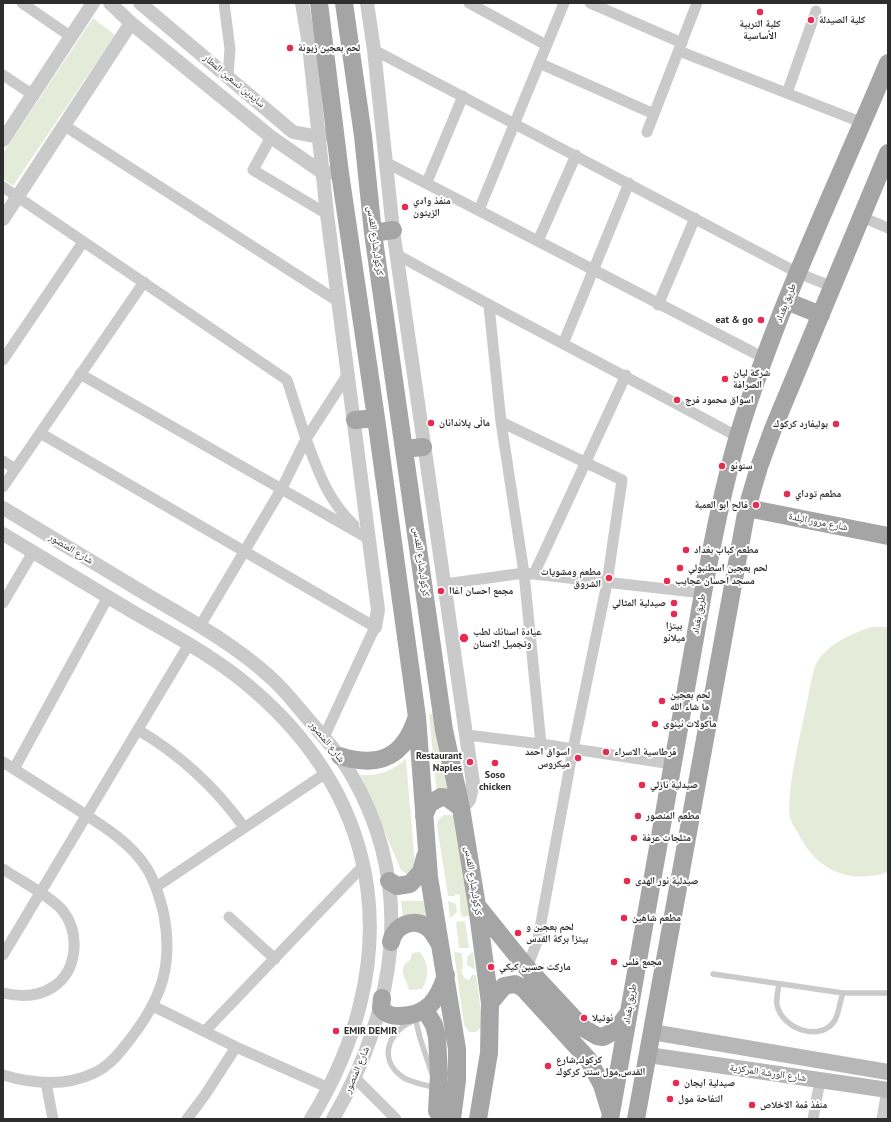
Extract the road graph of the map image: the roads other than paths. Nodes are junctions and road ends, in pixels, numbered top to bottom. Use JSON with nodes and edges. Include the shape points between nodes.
{"nodes":[{"id":1,"x":22,"y":3,"type":"edge"},
{"id":2,"x":94,"y":3,"type":"edge"},
{"id":3,"x":110,"y":3,"type":"edge"},
{"id":4,"x":140,"y":3,"type":"edge"},
{"id":5,"x":224,"y":3,"type":"edge"},
{"id":6,"x":302,"y":3,"type":"edge"},
{"id":7,"x":319,"y":3,"type":"edge"},
{"id":8,"x":344,"y":3,"type":"edge"},
{"id":9,"x":367,"y":3,"type":"edge"},
{"id":10,"x":469,"y":3,"type":"edge"},
{"id":11,"x":564,"y":3,"type":"edge"},
{"id":12,"x":590,"y":3,"type":"edge"},
{"id":13,"x":697,"y":3,"type":"edge"},
{"id":14,"x":816,"y":11,"type":"dead end"},
{"id":15,"x":131,"y":23,"type":"junction"},
{"id":16,"x":70,"y":36,"type":"junction"},
{"id":17,"x":546,"y":45,"type":"junction"},
{"id":18,"x":680,"y":47,"type":"junction"},
{"id":19,"x":374,"y":50,"type":"junction"},
{"id":20,"x":199,"y":52,"type":"junction"},
{"id":21,"x":888,"y":63,"type":"edge"},
{"id":22,"x":539,"y":64,"type":"junction"},
{"id":23,"x":186,"y":68,"type":"junction"},
{"id":24,"x":3,"y":75,"type":"edge"},
{"id":25,"x":228,"y":76,"type":"junction"},
{"id":26,"x":787,"y":93,"type":"junction"},
{"id":27,"x":33,"y":95,"type":"junction"},
{"id":28,"x":463,"y":96,"type":"junction"},
{"id":29,"x":654,"y":114,"type":"junction"},
{"id":30,"x":514,"y":122,"type":"junction"},
{"id":31,"x":863,"y":122,"type":"junction"},
{"id":32,"x":65,"y":126,"type":"junction"},
{"id":33,"x":647,"y":132,"type":"dead end"},
{"id":34,"x":327,"y":134,"type":"junction"},
{"id":35,"x":271,"y":137,"type":"junction"},
{"id":36,"x":3,"y":140,"type":"edge"},
{"id":37,"x":888,"y":153,"type":"edge"},
{"id":38,"x":576,"y":155,"type":"junction"},
{"id":39,"x":385,"y":162,"type":"junction"},
{"id":40,"x":332,"y":173,"type":"junction"},
{"id":41,"x":427,"y":182,"type":"junction"},
{"id":42,"x":629,"y":183,"type":"junction"},
{"id":43,"x":3,"y":187,"type":"edge"},
{"id":44,"x":18,"y":198,"type":"junction"},
{"id":45,"x":479,"y":210,"type":"junction"},
{"id":46,"x":327,"y":214,"type":"junction"},
{"id":47,"x":862,"y":217,"type":"junction"},
{"id":48,"x":696,"y":218,"type":"junction"},
{"id":49,"x":3,"y":219,"type":"edge"},
{"id":50,"x":888,"y":228,"type":"edge"},
{"id":51,"x":393,"y":230,"type":"junction"},
{"id":52,"x":373,"y":233,"type":"junction"},
{"id":53,"x":538,"y":241,"type":"junction"},
{"id":54,"x":83,"y":242,"type":"junction"},
{"id":55,"x":396,"y":254,"type":"junction"},
{"id":56,"x":593,"y":270,"type":"junction"},
{"id":57,"x":798,"y":273,"type":"junction"},
{"id":58,"x":144,"y":282,"type":"junction"},
{"id":59,"x":833,"y":287,"type":"junction"},
{"id":60,"x":786,"y":301,"type":"junction"},
{"id":61,"x":340,"y":302,"type":"junction"},
{"id":62,"x":658,"y":305,"type":"junction"},
{"id":63,"x":489,"y":306,"type":"junction"},
{"id":64,"x":821,"y":315,"type":"junction"},
{"id":65,"x":563,"y":344,"type":"junction"},
{"id":66,"x":764,"y":358,"type":"junction"},
{"id":67,"x":3,"y":360,"type":"edge"},
{"id":68,"x":80,"y":374,"type":"junction"},
{"id":69,"x":348,"y":374,"type":"junction"},
{"id":70,"x":626,"y":375,"type":"junction"},
{"id":71,"x":376,"y":418,"type":"junction"},
{"id":72,"x":355,"y":420,"type":"junction"},
{"id":73,"x":501,"y":422,"type":"junction"},
{"id":74,"x":40,"y":433,"type":"junction"},
{"id":75,"x":738,"y":437,"type":"junction"},
{"id":76,"x":306,"y":439,"type":"junction"},
{"id":77,"x":423,"y":446,"type":"junction"},
{"id":78,"x":404,"y":449,"type":"junction"},
{"id":79,"x":3,"y":461,"type":"edge"},
{"id":80,"x":585,"y":463,"type":"junction"},
{"id":81,"x":15,"y":469,"type":"junction"},
{"id":82,"x":3,"y":487,"type":"edge"},
{"id":83,"x":282,"y":488,"type":"junction"},
{"id":84,"x":3,"y":508,"type":"edge"},
{"id":85,"x":748,"y":508,"type":"junction"},
{"id":86,"x":3,"y":534,"type":"edge"},
{"id":87,"x":888,"y":536,"type":"edge"},
{"id":88,"x":369,"y":539,"type":"junction"},
{"id":89,"x":71,"y":549,"type":"junction"},
{"id":90,"x":33,"y":552,"type":"junction"},
{"id":91,"x":244,"y":552,"type":"junction"},
{"id":92,"x":60,"y":568,"type":"junction"},
{"id":93,"x":529,"y":573,"type":"junction"},
{"id":94,"x":607,"y":583,"type":"junction"},
{"id":95,"x":445,"y":584,"type":"junction"},
{"id":96,"x":702,"y":593,"type":"junction"},
{"id":97,"x":108,"y":598,"type":"junction"},
{"id":98,"x":3,"y":604,"type":"edge"},
{"id":99,"x":200,"y":626,"type":"junction"},
{"id":100,"x":375,"y":627,"type":"junction"},
{"id":101,"x":189,"y":644,"type":"junction"},
{"id":102,"x":417,"y":717,"type":"junction"},
{"id":103,"x":138,"y":730,"type":"junction"},
{"id":104,"x":467,"y":735,"type":"junction"},
{"id":105,"x":324,"y":737,"type":"junction"},
{"id":106,"x":541,"y":744,"type":"junction"},
{"id":107,"x":573,"y":749,"type":"junction"},
{"id":108,"x":340,"y":756,"type":"junction"},
{"id":109,"x":3,"y":762,"type":"edge"},
{"id":110,"x":672,"y":764,"type":"junction"},
{"id":111,"x":14,"y":769,"type":"junction"},
{"id":112,"x":326,"y":773,"type":"junction"},
{"id":113,"x":461,"y":808,"type":"junction"},
{"id":114,"x":87,"y":815,"type":"junction"},
{"id":115,"x":424,"y":816,"type":"junction"},
{"id":116,"x":244,"y":827,"type":"junction"},
{"id":117,"x":426,"y":854,"type":"junction"},
{"id":118,"x":364,"y":865,"type":"junction"},
{"id":119,"x":3,"y":869,"type":"edge"},
{"id":120,"x":389,"y":881,"type":"junction"},
{"id":121,"x":156,"y":887,"type":"junction"},
{"id":122,"x":40,"y":894,"type":"junction"},
{"id":123,"x":477,"y":906,"type":"junction"},
{"id":124,"x":229,"y":916,"type":"dead end"},
{"id":125,"x":391,"y":942,"type":"junction"},
{"id":126,"x":441,"y":947,"type":"junction"},
{"id":127,"x":3,"y":955,"type":"edge"},
{"id":128,"x":275,"y":959,"type":"junction"},
{"id":129,"x":527,"y":968,"type":"junction"},
{"id":130,"x":446,"y":974,"type":"junction"},
{"id":131,"x":713,"y":974,"type":"dead end"},
{"id":132,"x":779,"y":984,"type":"junction"},
{"id":133,"x":3,"y":993,"type":"edge"},
{"id":134,"x":843,"y":993,"type":"junction"},
{"id":135,"x":888,"y":993,"type":"edge"},
{"id":136,"x":382,"y":998,"type":"junction"},
{"id":137,"x":490,"y":1003,"type":"junction"},
{"id":138,"x":153,"y":1006,"type":"junction"},
{"id":139,"x":629,"y":1013,"type":"junction"},
{"id":140,"x":419,"y":1014,"type":"junction"},
{"id":141,"x":205,"y":1031,"type":"junction"},
{"id":142,"x":652,"y":1032,"type":"junction"},
{"id":143,"x":236,"y":1047,"type":"junction"},
{"id":144,"x":648,"y":1055,"type":"junction"},
{"id":145,"x":888,"y":1072,"type":"edge"},
{"id":146,"x":3,"y":1075,"type":"edge"},
{"id":147,"x":354,"y":1077,"type":"junction"},
{"id":148,"x":820,"y":1080,"type":"junction"},
{"id":149,"x":46,"y":1083,"type":"junction"},
{"id":150,"x":329,"y":1088,"type":"junction"},
{"id":151,"x":438,"y":1089,"type":"junction"},
{"id":152,"x":888,"y":1090,"type":"edge"},
{"id":153,"x":610,"y":1116,"type":"edge"},
{"id":154,"x":53,"y":1119,"type":"edge"},
{"id":155,"x":187,"y":1119,"type":"edge"},
{"id":156,"x":311,"y":1119,"type":"edge"},
{"id":157,"x":333,"y":1119,"type":"edge"},
{"id":158,"x":396,"y":1119,"type":"edge"},
{"id":159,"x":443,"y":1119,"type":"edge"},
{"id":160,"x":452,"y":1119,"type":"edge"},
{"id":161,"x":478,"y":1119,"type":"edge"},
{"id":162,"x":636,"y":1119,"type":"edge"},
{"id":163,"x":813,"y":1119,"type":"edge"},
{"id":164,"x":882,"y":1119,"type":"edge"}],
"edges":[{"from":1,"to":16,"type":"street"},
{"from":2,"to":16,"type":"street"},
{"from":3,"to":15,"type":"street"},
{"from":4,"to":20,"type":"street","name":"سايدين تسعين المطار"},
{"from":5,"to":25,"type":"street","via":[[230,49]]},
{"from":6,"to":34,"type":"street"},
{"from":7,"to":34,"type":"main road"},
{"from":8,"to":52,"type":"main road","name":"كركوك,شارع القدس","via":[[363,136]]},
{"from":9,"to":19,"type":"street"},
{"from":10,"to":17,"type":"street"},
{"from":11,"to":17,"type":"street"},
{"from":12,"to":18,"type":"street"},
{"from":13,"to":18,"type":"street"},
{"from":14,"to":26,"type":"street"},
{"from":15,"to":23,"type":"street"},
{"from":15,"to":32,"type":"street"},
{"from":16,"to":27,"type":"street"},
{"from":17,"to":22,"type":"street"},
{"from":18,"to":26,"type":"street"},
{"from":18,"to":29,"type":"street"},
{"from":19,"to":28,"type":"street"},
{"from":19,"to":39,"type":"street"},
{"from":20,"to":23,"type":"street"},
{"from":20,"to":25,"type":"street","name":"سايدين تسعين المطار"},
{"from":21,"to":31,"type":"main road","name":"طريق بغداد"},
{"from":22,"to":29,"type":"street"},
{"from":22,"to":30,"type":"street"},
{"from":23,"to":35,"type":"street"},
{"from":24,"to":27,"type":"street"},
{"from":25,"to":34,"type":"street","name":"سايدين تسعين المطار","via":[[293,132]]},
{"from":26,"to":31,"type":"street"},
{"from":27,"to":36,"type":"street"},
{"from":28,"to":30,"type":"street"},
{"from":28,"to":41,"type":"street"},
{"from":29,"to":33,"type":"street"},
{"from":30,"to":38,"type":"street"},
{"from":30,"to":45,"type":"street"},
{"from":31,"to":57,"type":"main road","name":"طريق بغداد"},
{"from":32,"to":44,"type":"street"},
{"from":32,"to":61,"type":"street"},
{"from":34,"to":40,"type":"main road"},
{"from":35,"to":40,"type":"street"},
{"from":35,"to":46,"type":"street","via":[[253,170]]},
{"from":37,"to":47,"type":"main road"},
{"from":38,"to":42,"type":"street"},
{"from":38,"to":53,"type":"street"},
{"from":39,"to":41,"type":"street"},
{"from":39,"to":51,"type":"street"},
{"from":40,"to":46,"type":"street"},
{"from":40,"to":71,"type":"main road"},
{"from":41,"to":45,"type":"street"},
{"from":42,"to":48,"type":"street"},
{"from":42,"to":56,"type":"street"},
{"from":43,"to":44,"type":"street"},
{"from":44,"to":49,"type":"street"},
{"from":44,"to":54,"type":"street"},
{"from":45,"to":53,"type":"street"},
{"from":46,"to":61,"type":"street"},
{"from":47,"to":50,"type":"street"},
{"from":47,"to":59,"type":"main road"},
{"from":48,"to":57,"type":"street"},
{"from":48,"to":62,"type":"street"},
{"from":51,"to":52,"type":"main road"},
{"from":51,"to":55,"type":"street"},
{"from":52,"to":78,"type":"main road","name":"كركوك,شارع القدس"},
{"from":53,"to":56,"type":"street"},
{"from":54,"to":58,"type":"street"},
{"from":54,"to":67,"type":"street"},
{"from":55,"to":63,"type":"street"},
{"from":55,"to":77,"type":"street"},
{"from":56,"to":62,"type":"street"},
{"from":56,"to":65,"type":"street"},
{"from":57,"to":59,"type":"street"},
{"from":57,"to":60,"type":"main road","name":"طريق بغداد"},
{"from":58,"to":68,"type":"street"},
{"from":58,"to":76,"type":"street","via":[[287,380]]},
{"from":59,"to":64,"type":"main road"},
{"from":60,"to":64,"type":"main road"},
{"from":60,"to":66,"type":"main road","name":"طريق بغداد"},
{"from":61,"to":69,"type":"street"},
{"from":62,"to":66,"type":"street"},
{"from":63,"to":65,"type":"street"},
{"from":63,"to":73,"type":"street"},
{"from":64,"to":85,"type":"main road","via":[[773,429]]},
{"from":65,"to":70,"type":"street"},
{"from":66,"to":75,"type":"main road","name":"طريق بغداد"},
{"from":68,"to":74,"type":"street"},
{"from":68,"to":83,"type":"street"},
{"from":69,"to":72,"type":"street"},
{"from":69,"to":76,"type":"street"},
{"from":70,"to":75,"type":"street"},
{"from":70,"to":80,"type":"street"},
{"from":71,"to":72,"type":"main road"},
{"from":71,"to":102,"type":"main road"},
{"from":72,"to":88,"type":"street"},
{"from":73,"to":80,"type":"street"},
{"from":73,"to":93,"type":"street"},
{"from":74,"to":81,"type":"street"},
{"from":74,"to":91,"type":"street"},
{"from":75,"to":96,"type":"main road","name":"طريق بغداد","via":[[718,514]]},
{"from":76,"to":83,"type":"street"},
{"from":76,"to":88,"type":"street","via":[[331,499],[343,515]]},
{"from":77,"to":78,"type":"main road"},
{"from":77,"to":95,"type":"street"},
{"from":78,"to":113,"type":"main road","name":"كركوك,شارع القدس","via":[[444,730]]},
{"from":79,"to":81,"type":"street"},
{"from":80,"to":93,"type":"street"},
{"from":80,"to":94,"type":"street","via":[[622,480]]},
{"from":81,"to":82,"type":"street"},
{"from":83,"to":88,"type":"street"},
{"from":83,"to":91,"type":"street"},
{"from":84,"to":89,"type":"street","name":"شارع المنصور"},
{"from":85,"to":87,"type":"main road","name":"شارع مرور البلدة"},
{"from":85,"to":142,"type":"main road"},
{"from":86,"to":90,"type":"street","name":"شارع المنصور"},
{"from":88,"to":100,"type":"street","via":[[378,610]]},
{"from":89,"to":92,"type":"street"},
{"from":89,"to":99,"type":"street","name":"شارع المنصور"},
{"from":90,"to":92,"type":"street","name":"شارع المنصور"},
{"from":90,"to":98,"type":"street"},
{"from":91,"to":99,"type":"street"},
{"from":91,"to":100,"type":"street"},
{"from":92,"to":97,"type":"street","name":"شارع المنصور"},
{"from":93,"to":94,"type":"street"},
{"from":93,"to":95,"type":"street"},
{"from":93,"to":106,"type":"street"},
{"from":94,"to":96,"type":"street"},
{"from":94,"to":107,"type":"street"},
{"from":95,"to":104,"type":"street"},
{"from":96,"to":110,"type":"main road","name":"طريق بغداد"},
{"from":97,"to":101,"type":"street","name":"شارع المنصور"},
{"from":97,"to":111,"type":"street"},
{"from":99,"to":105,"type":"street","name":"شارع المنصور","via":[[271,678]]},
{"from":100,"to":105,"type":"street"},
{"from":101,"to":103,"type":"street"},
{"from":101,"to":112,"type":"street","name":"شارع المنصور","via":[[251,688],[295,732]]},
{"from":102,"to":108,"type":"main road","via":[[404,743],[385,759],[361,761]]},
{"from":102,"to":115,"type":"main road"},
{"from":103,"to":114,"type":"street"},
{"from":103,"to":116,"type":"street","via":[[169,749],[197,772],[222,798]]},
{"from":104,"to":106,"type":"street"},
{"from":104,"to":113,"type":"street","via":[[473,789],[469,800]]},
{"from":105,"to":108,"type":"street","name":"شارع المنصور"},
{"from":106,"to":107,"type":"street"},
{"from":107,"to":110,"type":"street"},
{"from":107,"to":129,"type":"street","via":[[538,939]]},
{"from":108,"to":120,"type":"street","name":"شارع المنصور","via":[[370,812]]},
{"from":109,"to":111,"type":"street"},
{"from":110,"to":139,"type":"main road","name":"طريق بغداد"},
{"from":111,"to":114,"type":"street"},
{"from":112,"to":116,"type":"street"},
{"from":112,"to":118,"type":"street","name":"شارع المنصور","via":[[350,818]]},
{"from":113,"to":115,"type":"main road","via":[[448,798],[441,797],[429,804]]},
{"from":113,"to":123,"type":"main road","name":"كركوك,شارع القدس"},
{"from":114,"to":121,"type":"street","via":[[125,843],[146,866]]},
{"from":114,"to":122,"type":"street"},
{"from":115,"to":117,"type":"main road"},
{"from":116,"to":121,"type":"street"},
{"from":117,"to":120,"type":"main road","via":[[421,872],[410,884],[397,886]]},
{"from":117,"to":126,"type":"main road"},
{"from":118,"to":128,"type":"street"},
{"from":118,"to":150,"type":"street","name":"شارع المنصور","via":[[370,896],[371,926],[366,980],[347,1045]]},
{"from":119,"to":122,"type":"street"},
{"from":120,"to":125,"type":"street","name":"شارع المنصور","via":[[392,907]]},
{"from":121,"to":138,"type":"street","via":[[168,950],[164,977]]},
{"from":122,"to":127,"type":"street"},
{"from":122,"to":133,"type":"street","via":[[59,907],[70,922],[75,945],[72,958],[64,975],[53,987],[28,996]]},
{"from":123,"to":129,"type":"main road"},
{"from":123,"to":137,"type":"main road","name":"كركوك,شارع القدس"},
{"from":124,"to":128,"type":"street"},
{"from":125,"to":126,"type":"main road","via":[[401,926],[415,923],[428,928]]},
{"from":125,"to":136,"type":"street","name":"شارع المنصور"},
{"from":126,"to":130,"type":"main road"},
{"from":128,"to":141,"type":"street"},
{"from":129,"to":139,"type":"main road","via":[[584,1028],[597,1036],[610,1034]]},
{"from":130,"to":140,"type":"main road","via":[[438,995]]},
{"from":130,"to":160,"type":"main road","via":[[457,1063]]},
{"from":131,"to":132,"type":"lane"},
{"from":132,"to":134,"type":"lane"},
{"from":132,"to":134,"type":"lane","via":[[777,1005],[784,1019],[796,1029],[812,1032],[828,1027],[835,1020]]},
{"from":134,"to":135,"type":"lane"},
{"from":136,"to":140,"type":"main road","via":[[381,1008],[388,1014]]},
{"from":136,"to":147,"type":"street","name":"شارع المنصور","via":[[364,1055]]},
{"from":137,"to":153,"type":"main road","via":[[504,986],[515,984],[523,988],[588,1059],[602,1085]]},
{"from":137,"to":161,"type":"main road","name":"كركوك,شارع القدس","via":[[489,1053]]},
{"from":138,"to":141,"type":"street"},
{"from":138,"to":149,"type":"street","via":[[135,1034],[109,1064],[81,1078]]},
{"from":139,"to":153,"type":"main road","name":"طريق بغداد"},
{"from":140,"to":151,"type":"main road","via":[[434,1025],[437,1037]]},
{"from":140,"to":151,"type":"lane","via":[[392,1035],[389,1056],[396,1071],[404,1078]]},
{"from":141,"to":143,"type":"street"},
{"from":142,"to":144,"type":"main road"},
{"from":142,"to":145,"type":"main road","name":"شارع الورشة المركزية"},
{"from":143,"to":150,"type":"street"},
{"from":143,"to":155,"type":"street"},
{"from":144,"to":148,"type":"main road","name":"شارع الورشة المركزية"},
{"from":144,"to":162,"type":"main road"},
{"from":146,"to":149,"type":"street"},
{"from":147,"to":157,"type":"street","name":"شارع المنصور"},
{"from":147,"to":158,"type":"street"},
{"from":148,"to":152,"type":"main road","name":"شارع الورشة المركزية"},
{"from":148,"to":163,"type":"street"},
{"from":149,"to":154,"type":"street"},
{"from":150,"to":156,"type":"street","name":"شارع المنصور"},
{"from":151,"to":159,"type":"main road","via":[[437,1111]]},
{"from":152,"to":164,"type":"street"}]}
